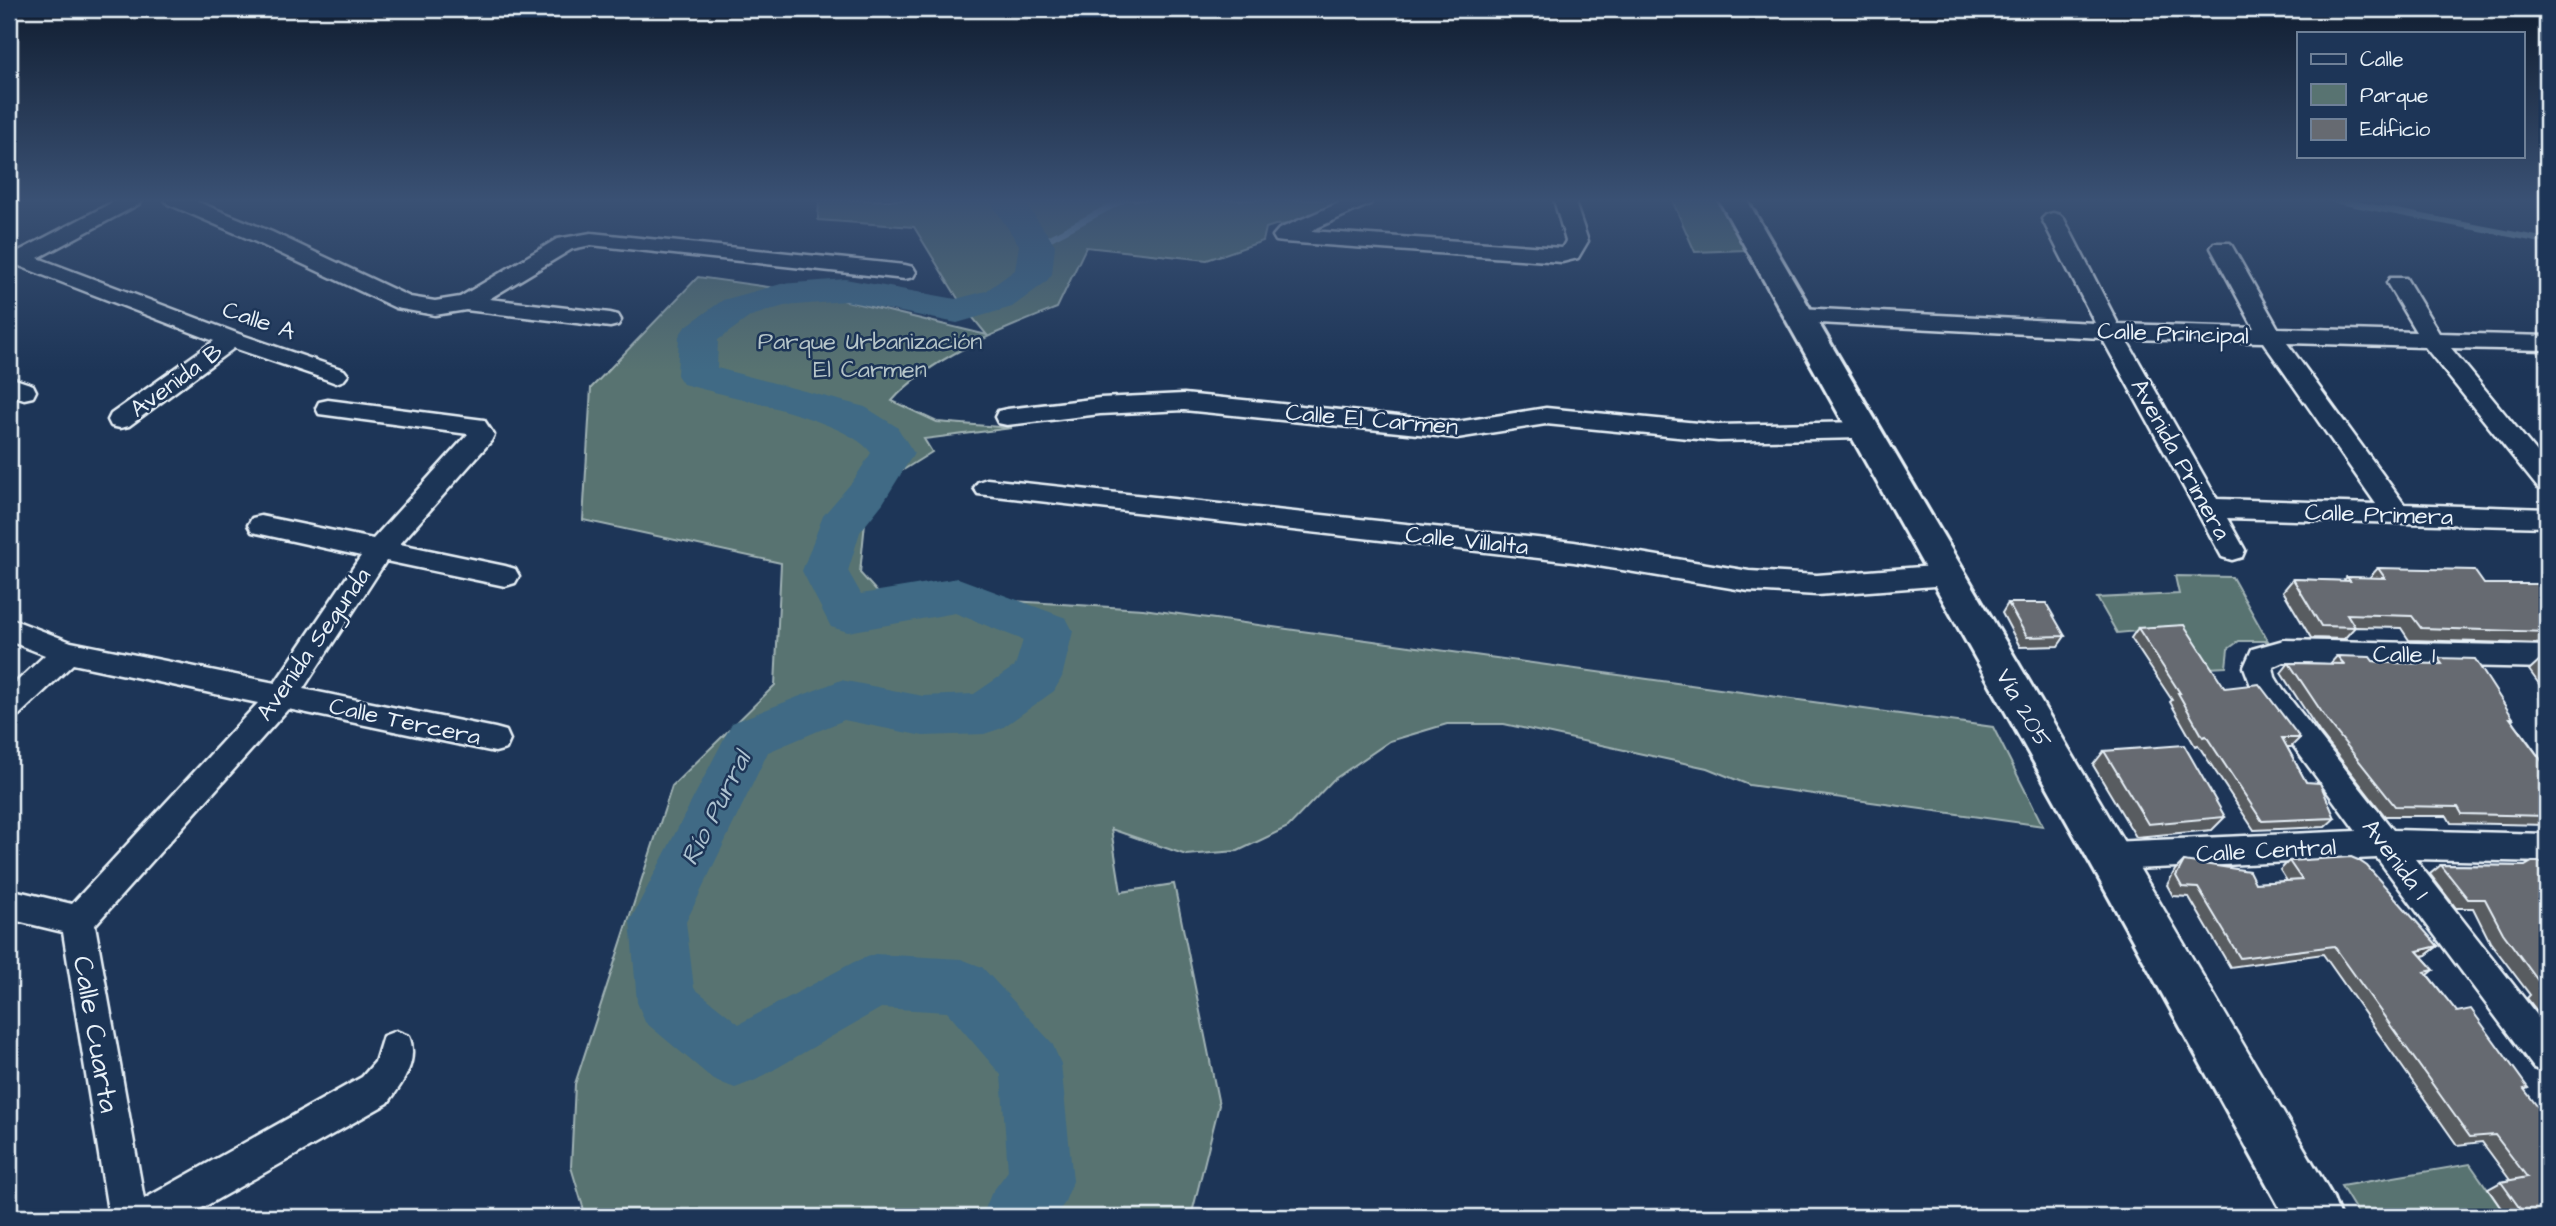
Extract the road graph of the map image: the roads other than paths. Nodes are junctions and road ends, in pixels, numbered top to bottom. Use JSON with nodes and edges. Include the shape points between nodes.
{"nodes":[{"id":1,"x":15,"y":257,"type":"edge"},
{"id":2,"x":307,"y":257,"type":"edge"},
{"id":3,"x":543,"y":257,"type":"edge"},
{"id":4,"x":764,"y":257,"type":"edge"},
{"id":5,"x":1766,"y":257,"type":"edge"},
{"id":6,"x":2072,"y":257,"type":"edge"},
{"id":7,"x":2226,"y":257,"type":"edge"},
{"id":8,"x":905,"y":272,"type":"dead end"},
{"id":9,"x":2398,"y":284,"type":"dead end"},
{"id":10,"x":466,"y":303,"type":"junction"},
{"id":11,"x":1799,"y":315,"type":"junction"},
{"id":12,"x":610,"y":320,"type":"dead end"},
{"id":13,"x":2110,"y":331,"type":"junction"},
{"id":14,"x":2271,"y":337,"type":"junction"},
{"id":15,"x":231,"y":339,"type":"junction"},
{"id":16,"x":2432,"y":340,"type":"junction"},
{"id":17,"x":2547,"y":343,"type":"edge"},
{"id":18,"x":336,"y":375,"type":"dead end"},
{"id":19,"x":328,"y":408,"type":"dead end"},
{"id":20,"x":1007,"y":417,"type":"dead end"},
{"id":21,"x":120,"y":420,"type":"dead end"},
{"id":22,"x":1863,"y":430,"type":"junction"},
{"id":23,"x":2547,"y":482,"type":"edge"},
{"id":24,"x":987,"y":488,"type":"dead end"},
{"id":25,"x":2211,"y":508,"type":"junction"},
{"id":26,"x":2399,"y":515,"type":"junction"},
{"id":27,"x":2547,"y":518,"type":"edge"},
{"id":28,"x":261,"y":525,"type":"dead end"},
{"id":29,"x":379,"y":550,"type":"junction"},
{"id":30,"x":2232,"y":550,"type":"dead end"},
{"id":31,"x":1947,"y":575,"type":"junction"},
{"id":32,"x":505,"y":576,"type":"dead end"},
{"id":33,"x":9,"y":629,"type":"edge"},
{"id":34,"x":67,"y":652,"type":"junction"},
{"id":35,"x":2262,"y":657,"type":"joint"},
{"id":36,"x":2547,"y":657,"type":"edge"},
{"id":37,"x":282,"y":696,"type":"junction"},
{"id":38,"x":9,"y":708,"type":"edge"},
{"id":39,"x":495,"y":740,"type":"dead end"},
{"id":40,"x":2384,"y":844,"type":"junction"},
{"id":41,"x":2547,"y":848,"type":"edge"},
{"id":42,"x":2110,"y":856,"type":"junction"},
{"id":43,"x":9,"y":904,"type":"edge"},
{"id":44,"x":78,"y":921,"type":"junction"},
{"id":45,"x":396,"y":1048,"type":"dead end"},
{"id":46,"x":2547,"y":1056,"type":"edge"},
{"id":47,"x":128,"y":1217,"type":"edge"},
{"id":48,"x":149,"y":1217,"type":"edge"},
{"id":49,"x":2314,"y":1217,"type":"edge"}],
"edges":[{"from":1,"to":15,"type":"street","name":"Calle A"},
{"from":2,"to":10,"type":"street","via":[[404,303],[435,308]]},
{"from":3,"to":10,"type":"street"},
{"from":4,"to":8,"type":"street"},
{"from":5,"to":11,"type":"main road","name":"Vía 205"},
{"from":6,"to":13,"type":"street","name":"Avenida Primera"},
{"from":7,"to":14,"type":"street"},
{"from":9,"to":16,"type":"street"},
{"from":10,"to":12,"type":"street"},
{"from":11,"to":13,"type":"street","name":"Calle Principal"},
{"from":11,"to":22,"type":"main road","name":"Vía 205"},
{"from":13,"to":14,"type":"street","name":"Calle Principal"},
{"from":13,"to":25,"type":"street","name":"Avenida Primera"},
{"from":14,"to":16,"type":"street","name":"Calle Principal"},
{"from":14,"to":26,"type":"street"},
{"from":15,"to":18,"type":"street","name":"Calle A"},
{"from":15,"to":21,"type":"street","name":"Avenida B"},
{"from":16,"to":17,"type":"street","name":"Calle Principal"},
{"from":16,"to":23,"type":"street"},
{"from":19,"to":29,"type":"street","name":"Avenida Segunda","via":[[475,426],[482,435]]},
{"from":20,"to":22,"type":"street","name":"Calle El Carmen","via":[[1184,402],[1457,430],[1546,416],[1718,433]]},
{"from":22,"to":31,"type":"main road","name":"Vía 205"},
{"from":24,"to":31,"type":"street","name":"Calle Villalta","via":[[1574,552],[1749,581],[1818,585]]},
{"from":25,"to":26,"type":"street","name":"Calle Primera"},
{"from":25,"to":30,"type":"street","name":"Avenida Primera"},
{"from":26,"to":27,"type":"street","name":"Calle Primera"},
{"from":28,"to":29,"type":"street"},
{"from":29,"to":32,"type":"street"},
{"from":29,"to":37,"type":"street","name":"Avenida Segunda"},
{"from":31,"to":42,"type":"main road","name":"Vía 205"},
{"from":33,"to":34,"type":"street","name":"Calle Tercera"},
{"from":34,"to":37,"type":"street","name":"Calle Tercera"},
{"from":34,"to":38,"type":"street"},
{"from":35,"to":36,"type":"street","name":"Calle 1","via":[[2284,651]]},
{"from":35,"to":40,"type":"street","name":"Avenida 1","via":[[2259,673],[2273,698]]},
{"from":37,"to":39,"type":"street","name":"Calle Tercera"},
{"from":37,"to":44,"type":"street","name":"Avenida Segunda"},
{"from":40,"to":41,"type":"street","name":"Calle Central"},
{"from":40,"to":42,"type":"street","name":"Calle Central"},
{"from":40,"to":46,"type":"street","name":"Avenida 1"},
{"from":42,"to":49,"type":"main road","name":"Vía 205"},
{"from":43,"to":44,"type":"street","name":"Calle Cuarta"},
{"from":44,"to":47,"type":"street","name":"Calle Cuarta"},
{"from":45,"to":48,"type":"street","via":[[391,1070],[375,1090]]}]}
